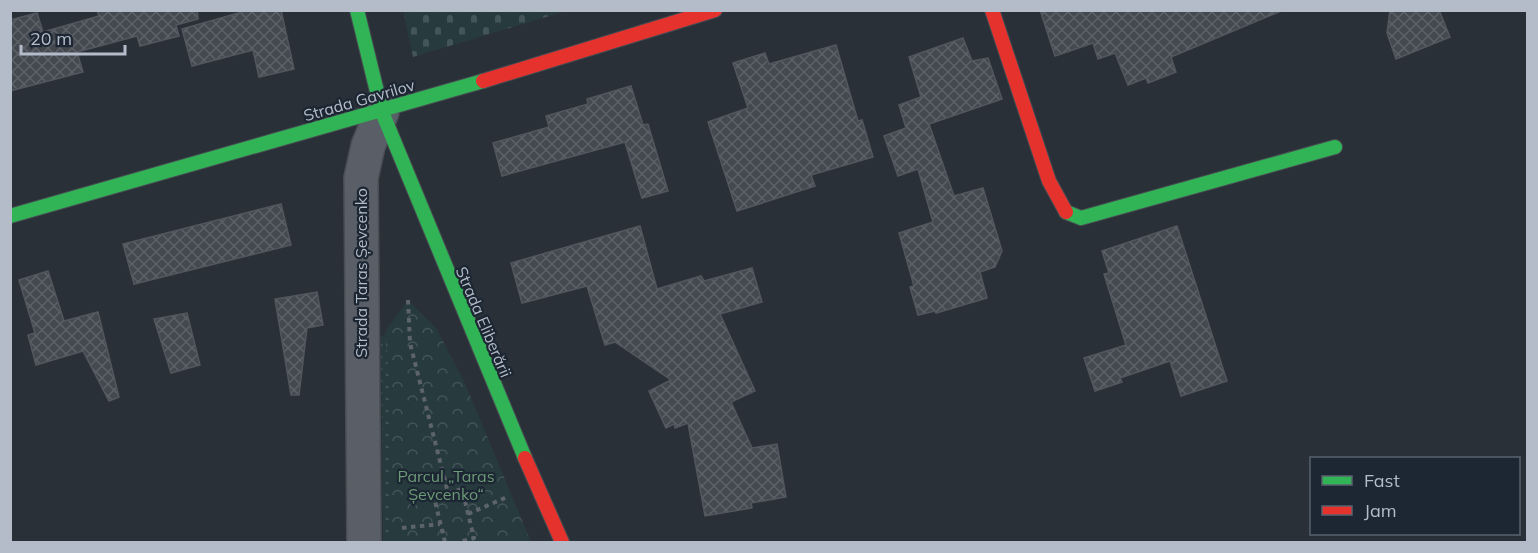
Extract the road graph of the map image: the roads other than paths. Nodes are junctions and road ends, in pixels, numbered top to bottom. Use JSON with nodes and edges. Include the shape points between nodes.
{"nodes":[{"id":1,"x":357,"y":10,"type":"edge"},
{"id":2,"x":716,"y":10,"type":"edge"},
{"id":3,"x":992,"y":10,"type":"edge"},
{"id":4,"x":382,"y":112,"type":"junction"},
{"id":5,"x":1335,"y":147,"type":"dead end"},
{"id":6,"x":10,"y":216,"type":"edge"},
{"id":7,"x":364,"y":543,"type":"edge"},
{"id":8,"x":562,"y":543,"type":"edge"}],
"edges":[{"from":1,"to":4,"type":"street"},
{"from":2,"to":4,"type":"street","name":"Strada Gavrilov"},
{"from":3,"to":5,"type":"street","via":[[1049,181],[1064,211],[1081,218]]},
{"from":4,"to":6,"type":"street","name":"Strada Gavrilov"},
{"from":4,"to":7,"type":"street","name":"Strada Taras Șevcenko","via":[[368,146],[361,178]]},
{"from":4,"to":8,"type":"street","name":"Strada Eliberării"}]}
